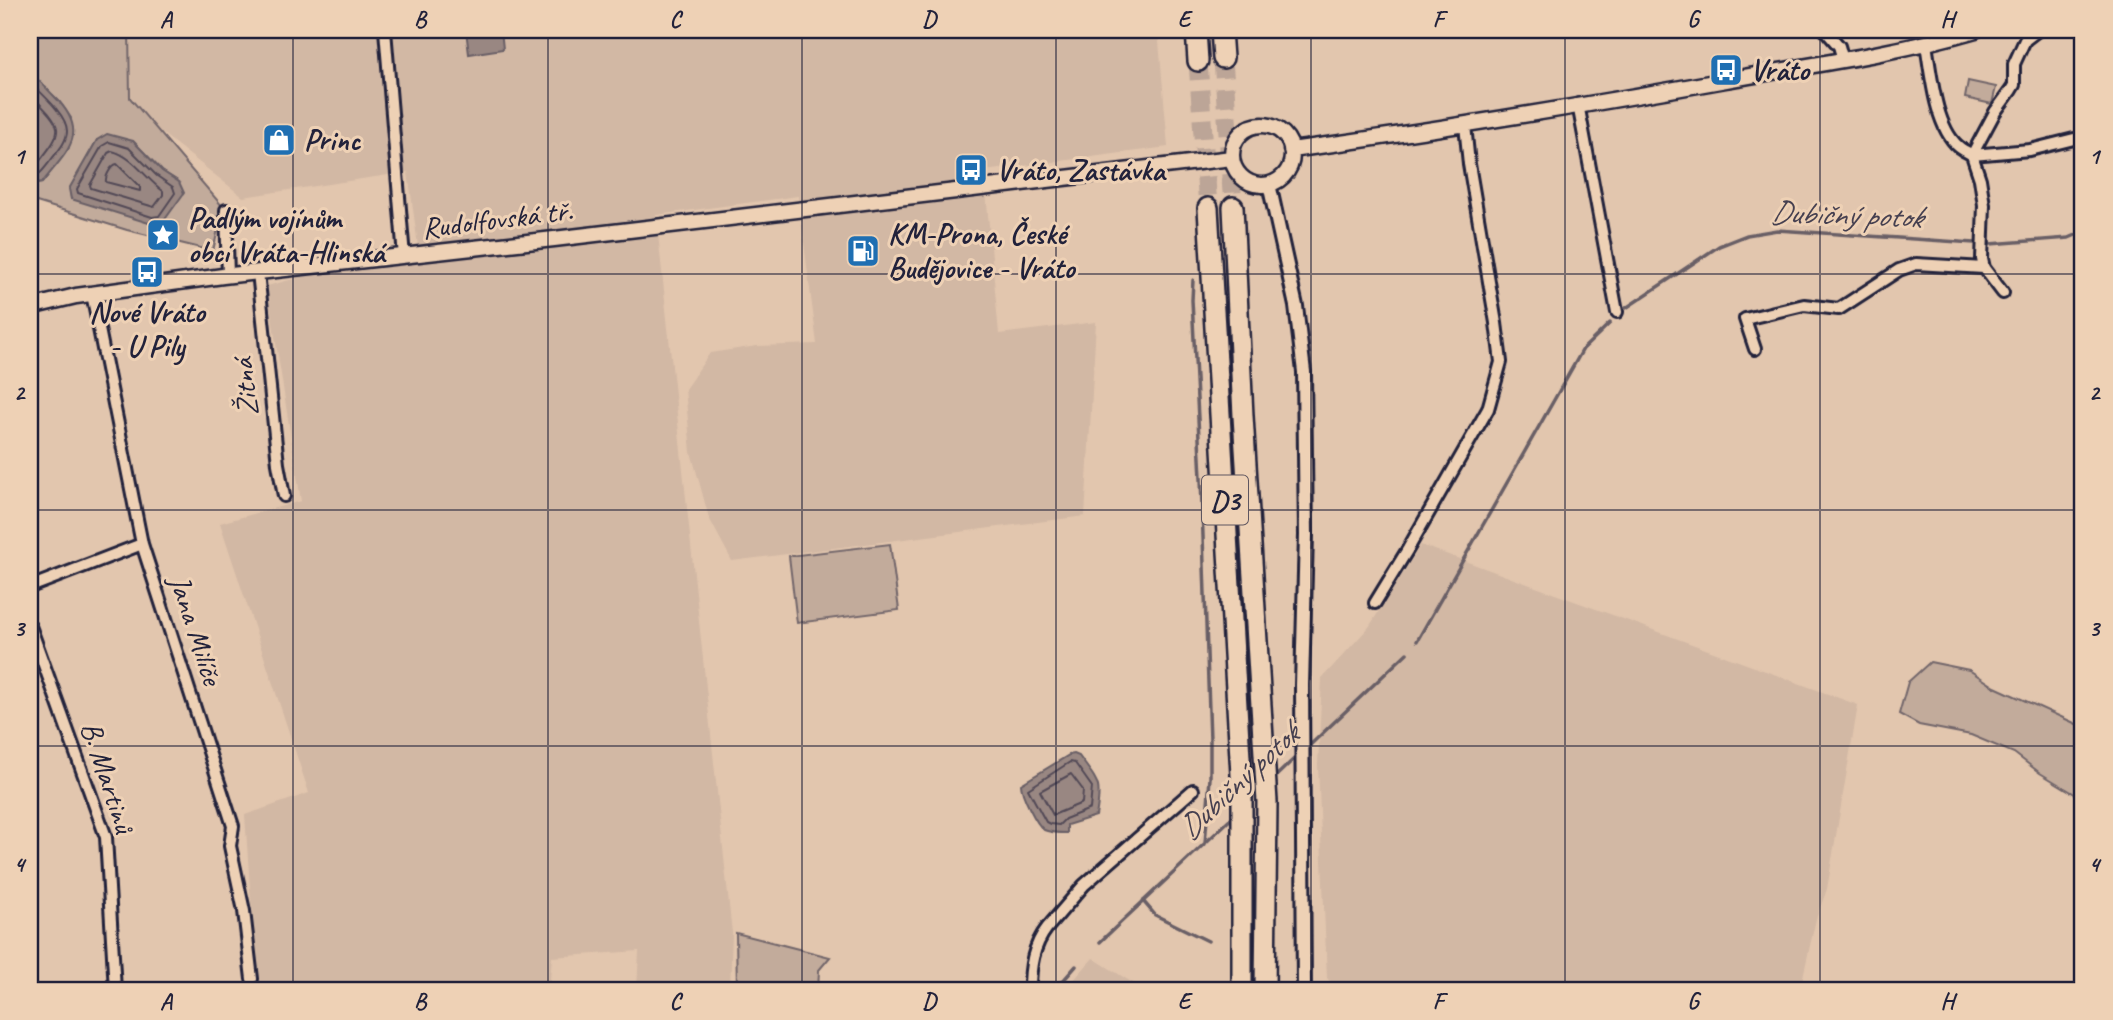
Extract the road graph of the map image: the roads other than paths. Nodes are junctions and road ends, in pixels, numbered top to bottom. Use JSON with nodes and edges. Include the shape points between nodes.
{"nodes":[{"id":1,"x":385,"y":30,"type":"edge"},
{"id":2,"x":1196,"y":30,"type":"edge"},
{"id":3,"x":1221,"y":30,"type":"edge"},
{"id":4,"x":1825,"y":30,"type":"edge"},
{"id":5,"x":1976,"y":30,"type":"edge"},
{"id":6,"x":2038,"y":30,"type":"edge"},
{"id":7,"x":1926,"y":44,"type":"junction"},
{"id":8,"x":1223,"y":58,"type":"tunnel mouth"},
{"id":9,"x":1843,"y":60,"type":"junction"},
{"id":10,"x":1198,"y":61,"type":"tunnel mouth"},
{"id":11,"x":1578,"y":104,"type":"junction"},
{"id":12,"x":1465,"y":125,"type":"junction"},
{"id":13,"x":2074,"y":139,"type":"dead end"},
{"id":14,"x":1291,"y":150,"type":"junction"},
{"id":15,"x":1972,"y":155,"type":"junction"},
{"id":16,"x":1232,"y":158,"type":"junction"},
{"id":17,"x":1269,"y":184,"type":"junction"},
{"id":18,"x":1233,"y":207,"type":"tunnel mouth"},
{"id":19,"x":1208,"y":208,"type":"tunnel mouth"},
{"id":20,"x":226,"y":210,"type":"dead end"},
{"id":21,"x":404,"y":257,"type":"junction"},
{"id":22,"x":1984,"y":268,"type":"junction"},
{"id":23,"x":258,"y":272,"type":"junction"},
{"id":24,"x":229,"y":276,"type":"junction"},
{"id":25,"x":2003,"y":293,"type":"dead end"},
{"id":26,"x":92,"y":294,"type":"junction"},
{"id":27,"x":30,"y":307,"type":"edge"},
{"id":28,"x":1617,"y":312,"type":"dead end"},
{"id":29,"x":1755,"y":349,"type":"dead end"},
{"id":30,"x":284,"y":496,"type":"dead end"},
{"id":31,"x":142,"y":544,"type":"junction"},
{"id":32,"x":30,"y":587,"type":"edge"},
{"id":33,"x":1375,"y":603,"type":"dead end"},
{"id":34,"x":30,"y":626,"type":"edge"},
{"id":35,"x":1194,"y":790,"type":"dead end"},
{"id":36,"x":252,"y":979,"type":"dead end"},
{"id":37,"x":115,"y":990,"type":"edge"},
{"id":38,"x":1030,"y":990,"type":"edge"},
{"id":39,"x":1242,"y":990,"type":"edge"},
{"id":40,"x":1265,"y":990,"type":"edge"},
{"id":41,"x":1304,"y":990,"type":"edge"}],
"edges":[{"from":1,"to":21,"type":"street"},
{"from":2,"to":10,"type":"highway"},
{"from":3,"to":8,"type":"highway"},
{"from":4,"to":9,"type":"street","via":[[1839,46]]},
{"from":5,"to":7,"type":"main road"},
{"from":6,"to":15,"type":"street","via":[[2021,46],[2014,64],[2014,85]]},
{"from":7,"to":9,"type":"main road"},
{"from":7,"to":15,"type":"street","via":[[1944,128],[1957,146]]},
{"from":9,"to":11,"type":"main road"},
{"from":11,"to":12,"type":"main road"},
{"from":11,"to":28,"type":"street"},
{"from":12,"to":14,"type":"main road"},
{"from":12,"to":33,"type":"street","via":[[1501,362],[1488,409]]},
{"from":13,"to":15,"type":"street","via":[[2030,150]]},
{"from":14,"to":16,"type":"main road","via":[[1288,140],[1273,127],[1252,126],[1237,138]]},
{"from":14,"to":17,"type":"main road","via":[[1289,167]]},
{"from":15,"to":22,"type":"street","via":[[1984,205]]},
{"from":16,"to":17,"type":"main road","via":[[1240,176],[1259,185]]},
{"from":16,"to":21,"type":"main road","name":"Rudolfovská tř."},
{"from":17,"to":41,"type":"street","via":[[1296,306],[1304,372]]},
{"from":18,"to":40,"type":"highway","number":"D3","via":[[1267,802]]},
{"from":19,"to":39,"type":"highway","number":"D3","via":[[1242,792]]},
{"from":20,"to":24,"type":"street"},
{"from":21,"to":23,"type":"main road","name":"Rudolfovská tř."},
{"from":22,"to":25,"type":"street"},
{"from":22,"to":29,"type":"street","via":[[1916,264],[1839,309],[1804,305],[1745,319]]},
{"from":23,"to":24,"type":"main road","name":"Rudolfovská tř."},
{"from":23,"to":30,"type":"street","name":"Žitná"},
{"from":24,"to":26,"type":"main road","name":"Rudolfovská tř."},
{"from":26,"to":27,"type":"main road","name":"Rudolfovská tř."},
{"from":26,"to":31,"type":"street","name":"Jana Milíče"},
{"from":31,"to":32,"type":"street"},
{"from":31,"to":36,"type":"street","name":"Jana Milíče","via":[[233,826],[230,846]]},
{"from":34,"to":37,"type":"street","name":"B. Martinů","via":[[106,837]]},
{"from":35,"to":38,"type":"street","via":[[1084,885],[1042,934],[1030,964]]}]}
